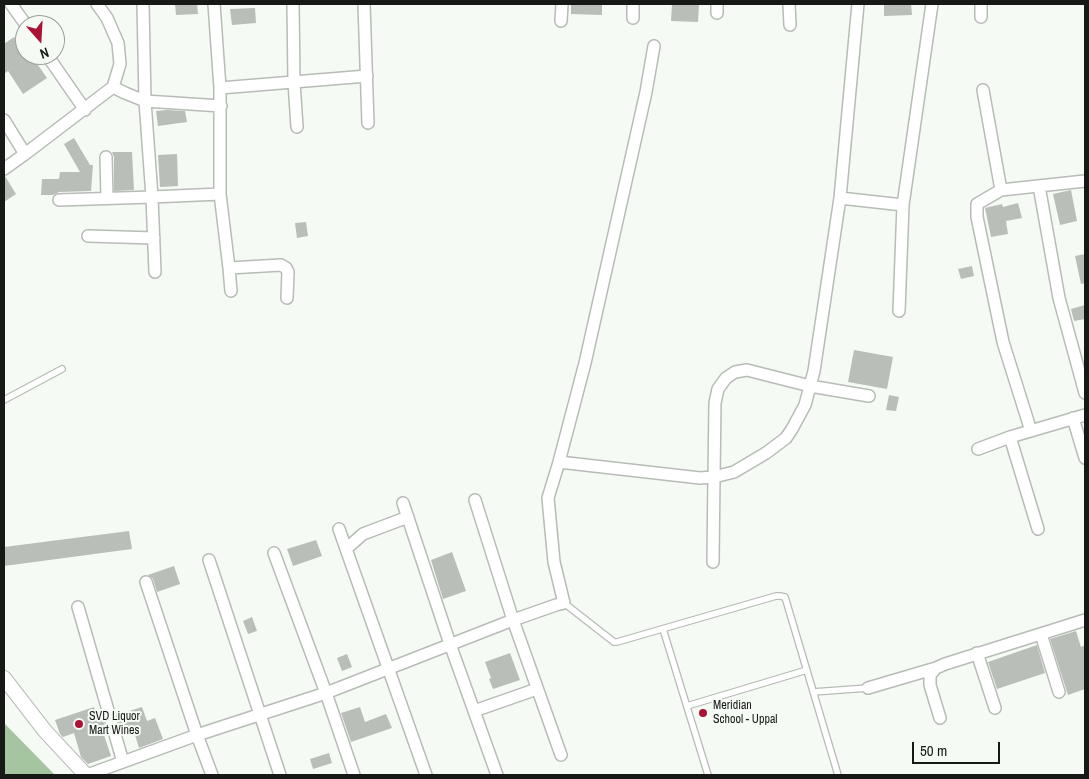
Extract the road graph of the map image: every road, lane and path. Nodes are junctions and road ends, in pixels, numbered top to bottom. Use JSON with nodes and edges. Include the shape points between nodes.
{"nodes":[{"id":1,"x":11,"y":4,"type":"edge"},
{"id":2,"x":97,"y":4,"type":"edge"},
{"id":3,"x":143,"y":4,"type":"edge"},
{"id":4,"x":214,"y":4,"type":"edge"},
{"id":5,"x":293,"y":4,"type":"edge"},
{"id":6,"x":364,"y":4,"type":"edge"},
{"id":7,"x":562,"y":4,"type":"edge"},
{"id":8,"x":633,"y":4,"type":"edge"},
{"id":9,"x":789,"y":4,"type":"edge"},
{"id":10,"x":858,"y":4,"type":"edge"},
{"id":11,"x":932,"y":4,"type":"edge"},
{"id":12,"x":981,"y":4,"type":"edge"},
{"id":13,"x":19,"y":15,"type":"edge"},
{"id":14,"x":981,"y":17,"type":"dead end"},
{"id":15,"x":632,"y":18,"type":"dead end"},
{"id":16,"x":561,"y":21,"type":"dead end"},
{"id":17,"x":790,"y":25,"type":"dead end"},
{"id":18,"x":654,"y":46,"type":"dead end"},
{"id":19,"x":54,"y":65,"type":"edge"},
{"id":20,"x":367,"y":76,"type":"junction"},
{"id":21,"x":294,"y":82,"type":"junction"},
{"id":22,"x":113,"y":87,"type":"junction"},
{"id":23,"x":220,"y":88,"type":"junction"},
{"id":24,"x":983,"y":90,"type":"dead end"},
{"id":25,"x":144,"y":101,"type":"junction"},
{"id":26,"x":221,"y":106,"type":"junction"},
{"id":27,"x":84,"y":110,"type":"junction"},
{"id":28,"x":4,"y":120,"type":"edge"},
{"id":29,"x":368,"y":123,"type":"dead end"},
{"id":30,"x":297,"y":127,"type":"dead end"},
{"id":31,"x":26,"y":154,"type":"junction"},
{"id":32,"x":106,"y":157,"type":"dead end"},
{"id":33,"x":4,"y":169,"type":"edge"},
{"id":34,"x":1085,"y":181,"type":"edge"},
{"id":35,"x":1039,"y":186,"type":"junction"},
{"id":36,"x":1001,"y":190,"type":"junction"},
{"id":37,"x":220,"y":194,"type":"junction"},
{"id":38,"x":152,"y":197,"type":"junction"},
{"id":39,"x":107,"y":198,"type":"junction"},
{"id":40,"x":840,"y":198,"type":"junction"},
{"id":41,"x":59,"y":200,"type":"dead end"},
{"id":42,"x":903,"y":205,"type":"junction"},
{"id":43,"x":88,"y":236,"type":"dead end"},
{"id":44,"x":154,"y":238,"type":"junction"},
{"id":45,"x":229,"y":268,"type":"junction"},
{"id":46,"x":155,"y":272,"type":"dead end"},
{"id":47,"x":231,"y":291,"type":"dead end"},
{"id":48,"x":287,"y":298,"type":"dead end"},
{"id":49,"x":899,"y":312,"type":"dead end"},
{"id":50,"x":62,"y":369,"type":"dead end"},
{"id":51,"x":810,"y":386,"type":"junction"},
{"id":52,"x":1085,"y":393,"type":"edge"},
{"id":53,"x":869,"y":396,"type":"dead end"},
{"id":54,"x":4,"y":400,"type":"edge"},
{"id":55,"x":1085,"y":415,"type":"edge"},
{"id":56,"x":1073,"y":418,"type":"junction"},
{"id":57,"x":1031,"y":431,"type":"junction"},
{"id":58,"x":1010,"y":437,"type":"junction"},
{"id":59,"x":978,"y":449,"type":"dead end"},
{"id":60,"x":1085,"y":458,"type":"edge"},
{"id":61,"x":559,"y":462,"type":"junction"},
{"id":62,"x":714,"y":477,"type":"junction"},
{"id":63,"x":475,"y":500,"type":"dead end"},
{"id":64,"x":403,"y":503,"type":"dead end"},
{"id":65,"x":408,"y":517,"type":"junction"},
{"id":66,"x":339,"y":528,"type":"dead end"},
{"id":67,"x":1038,"y":529,"type":"dead end"},
{"id":68,"x":346,"y":549,"type":"junction"},
{"id":69,"x":274,"y":553,"type":"dead end"},
{"id":70,"x":209,"y":560,"type":"dead end"},
{"id":71,"x":713,"y":562,"type":"dead end"},
{"id":72,"x":146,"y":582,"type":"dead end"},
{"id":73,"x":564,"y":603,"type":"junction"},
{"id":74,"x":78,"y":607,"type":"dead end"},
{"id":75,"x":513,"y":620,"type":"junction"},
{"id":76,"x":1085,"y":620,"type":"edge"},
{"id":77,"x":663,"y":629,"type":"junction"},
{"id":78,"x":1041,"y":634,"type":"junction"},
{"id":79,"x":450,"y":644,"type":"junction"},
{"id":80,"x":978,"y":653,"type":"junction"},
{"id":81,"x":389,"y":668,"type":"junction"},
{"id":82,"x":936,"y":668,"type":"junction"},
{"id":83,"x":807,"y":670,"type":"junction"},
{"id":84,"x":4,"y":678,"type":"edge"},
{"id":85,"x":868,"y":688,"type":"joint"},
{"id":86,"x":537,"y":689,"type":"junction"},
{"id":87,"x":813,"y":692,"type":"junction"},
{"id":88,"x":1059,"y":692,"type":"dead end"},
{"id":89,"x":326,"y":693,"type":"junction"},
{"id":90,"x":687,"y":706,"type":"junction"},
{"id":91,"x":995,"y":708,"type":"dead end"},
{"id":92,"x":474,"y":710,"type":"junction"},
{"id":93,"x":260,"y":714,"type":"junction"},
{"id":94,"x":940,"y":718,"type":"dead end"},
{"id":95,"x":197,"y":735,"type":"junction"},
{"id":96,"x":561,"y":755,"type":"dead end"},
{"id":97,"x":124,"y":762,"type":"junction"},
{"id":98,"x":87,"y":775,"type":"edge"},
{"id":99,"x":212,"y":775,"type":"edge"},
{"id":100,"x":280,"y":775,"type":"edge"},
{"id":101,"x":354,"y":775,"type":"edge"},
{"id":102,"x":426,"y":775,"type":"edge"},
{"id":103,"x":497,"y":775,"type":"edge"},
{"id":104,"x":708,"y":775,"type":"edge"},
{"id":105,"x":838,"y":775,"type":"edge"}],
"edges":[{"from":1,"to":13,"type":"street"},
{"from":2,"to":22,"type":"street","via":[[118,43],[120,64]]},
{"from":3,"to":25,"type":"street"},
{"from":4,"to":23,"type":"street"},
{"from":5,"to":21,"type":"street"},
{"from":6,"to":20,"type":"street"},
{"from":7,"to":16,"type":"street"},
{"from":8,"to":15,"type":"street"},
{"from":9,"to":17,"type":"street"},
{"from":10,"to":40,"type":"street"},
{"from":11,"to":42,"type":"street"},
{"from":12,"to":14,"type":"street"},
{"from":18,"to":61,"type":"street","via":[[585,363]]},
{"from":19,"to":27,"type":"street"},
{"from":20,"to":21,"type":"street"},
{"from":20,"to":29,"type":"street"},
{"from":21,"to":23,"type":"street"},
{"from":21,"to":30,"type":"street"},
{"from":22,"to":25,"type":"street"},
{"from":22,"to":27,"type":"street"},
{"from":23,"to":26,"type":"street"},
{"from":24,"to":36,"type":"street"},
{"from":25,"to":26,"type":"street"},
{"from":25,"to":38,"type":"street"},
{"from":26,"to":37,"type":"street"},
{"from":27,"to":31,"type":"street"},
{"from":28,"to":31,"type":"street"},
{"from":31,"to":33,"type":"street"},
{"from":32,"to":39,"type":"street"},
{"from":34,"to":35,"type":"street"},
{"from":35,"to":36,"type":"street"},
{"from":35,"to":52,"type":"street","via":[[1059,298]]},
{"from":36,"to":57,"type":"street","via":[[977,204],[977,217],[1002,342]]},
{"from":37,"to":38,"type":"street"},
{"from":37,"to":45,"type":"street"},
{"from":38,"to":39,"type":"street"},
{"from":38,"to":44,"type":"street"},
{"from":39,"to":41,"type":"street"},
{"from":40,"to":42,"type":"street"},
{"from":40,"to":51,"type":"street"},
{"from":42,"to":49,"type":"street"},
{"from":43,"to":44,"type":"street"},
{"from":44,"to":46,"type":"street"},
{"from":45,"to":47,"type":"street"},
{"from":45,"to":48,"type":"street","via":[[281,265],[288,272]]},
{"from":50,"to":54,"type":"lane"},
{"from":51,"to":53,"type":"street"},
{"from":51,"to":62,"type":"street","via":[[804,405],[786,438],[734,472]]},
{"from":51,"to":62,"type":"street","via":[[747,370],[726,378],[718,389],[715,403]]},
{"from":55,"to":56,"type":"street"},
{"from":56,"to":57,"type":"street"},
{"from":56,"to":60,"type":"street"},
{"from":57,"to":58,"type":"street"},
{"from":58,"to":59,"type":"street"},
{"from":58,"to":67,"type":"street"},
{"from":61,"to":62,"type":"street","via":[[686,477]]},
{"from":61,"to":73,"type":"street","via":[[548,498],[554,562]]},
{"from":62,"to":71,"type":"street"},
{"from":63,"to":75,"type":"street"},
{"from":64,"to":65,"type":"street"},
{"from":65,"to":68,"type":"street","via":[[363,534]]},
{"from":65,"to":79,"type":"street"},
{"from":66,"to":68,"type":"street"},
{"from":68,"to":81,"type":"street"},
{"from":69,"to":89,"type":"street"},
{"from":70,"to":93,"type":"street"},
{"from":72,"to":95,"type":"street"},
{"from":73,"to":75,"type":"street"},
{"from":73,"to":77,"type":"lane","via":[[614,642]]},
{"from":74,"to":97,"type":"street"},
{"from":75,"to":79,"type":"street"},
{"from":75,"to":86,"type":"street"},
{"from":76,"to":78,"type":"street"},
{"from":77,"to":83,"type":"lane","via":[[780,596],[785,598]]},
{"from":77,"to":90,"type":"lane"},
{"from":78,"to":80,"type":"street"},
{"from":78,"to":88,"type":"street"},
{"from":79,"to":81,"type":"street"},
{"from":79,"to":92,"type":"street"},
{"from":80,"to":82,"type":"street"},
{"from":80,"to":91,"type":"street"},
{"from":81,"to":89,"type":"street"},
{"from":81,"to":102,"type":"street"},
{"from":82,"to":85,"type":"street"},
{"from":82,"to":94,"type":"street","via":[[930,675],[930,685]]},
{"from":83,"to":87,"type":"lane"},
{"from":83,"to":90,"type":"lane"},
{"from":84,"to":98,"type":"street","via":[[45,731]]},
{"from":85,"to":87,"type":"lane"},
{"from":86,"to":92,"type":"street"},
{"from":86,"to":96,"type":"street"},
{"from":87,"to":105,"type":"lane"},
{"from":89,"to":93,"type":"street"},
{"from":89,"to":101,"type":"street"},
{"from":90,"to":104,"type":"lane"},
{"from":92,"to":103,"type":"street"},
{"from":93,"to":95,"type":"street"},
{"from":93,"to":100,"type":"street"},
{"from":95,"to":97,"type":"street"},
{"from":95,"to":99,"type":"street"},
{"from":97,"to":98,"type":"street"}]}
